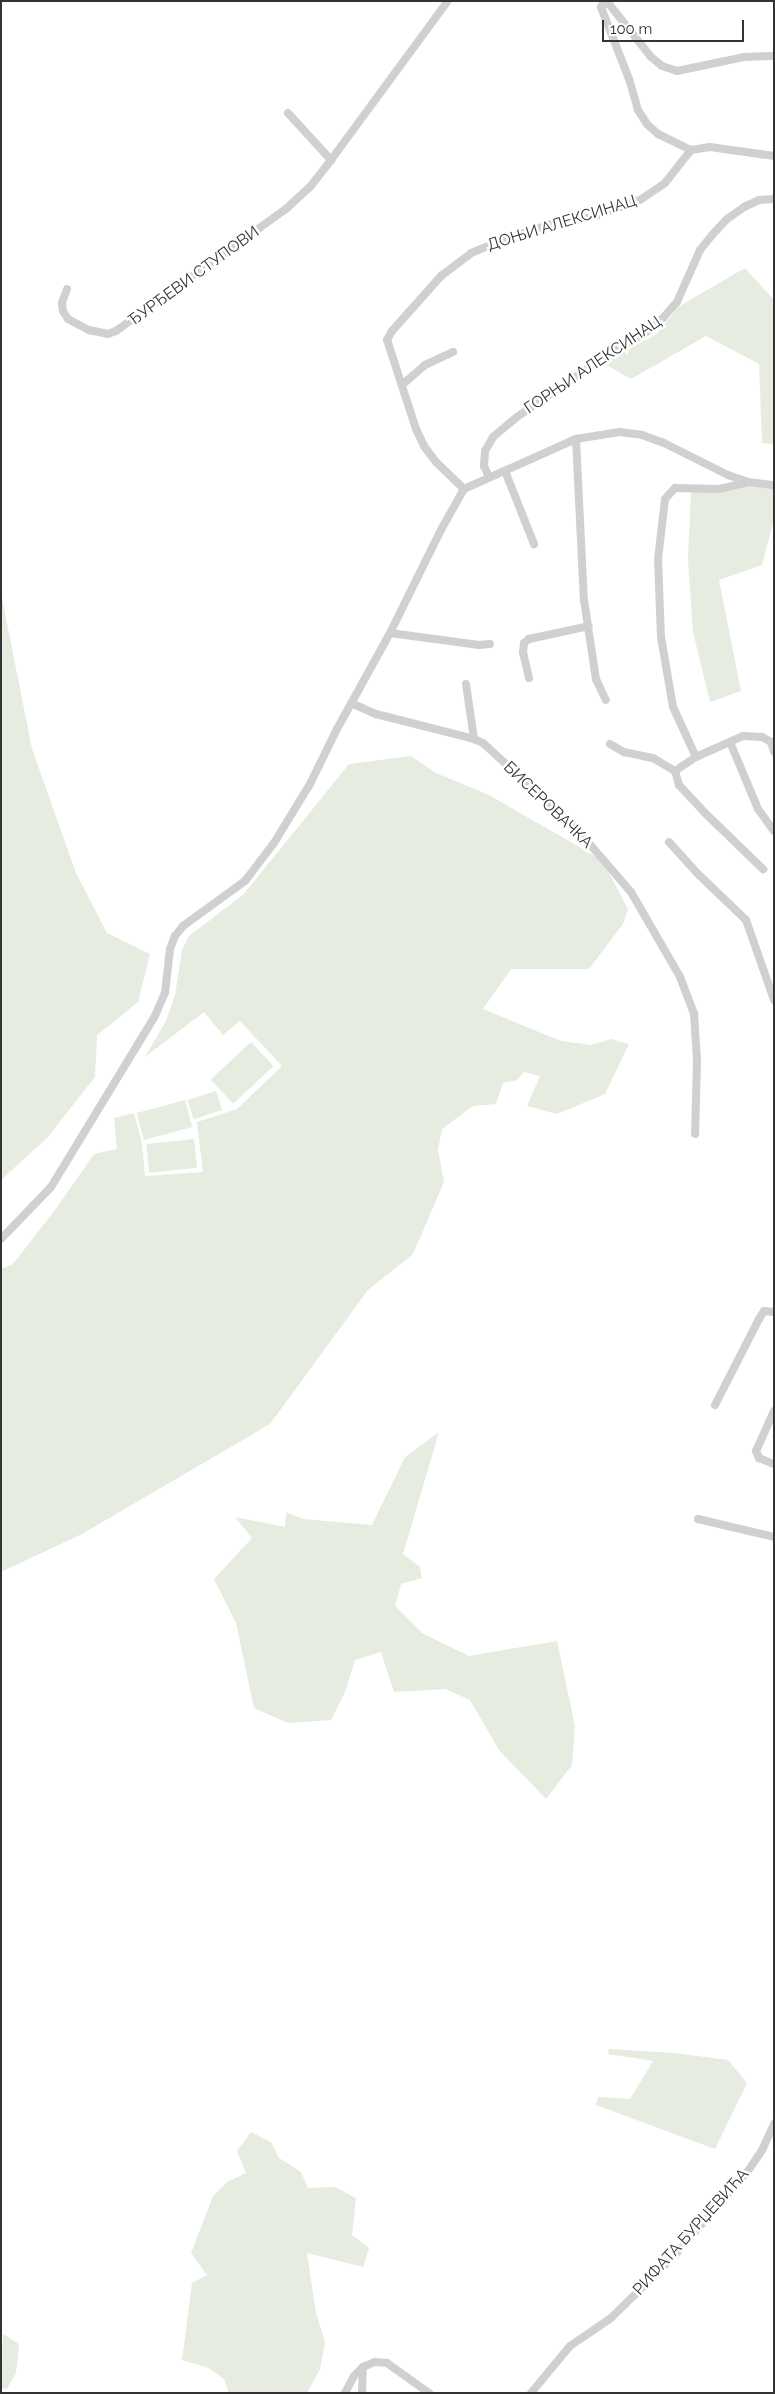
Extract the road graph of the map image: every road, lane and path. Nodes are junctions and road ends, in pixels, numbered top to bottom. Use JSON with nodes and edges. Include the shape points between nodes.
{"nodes":[{"id":1,"x":448,"y":1,"type":"edge"},
{"id":2,"x":774,"y":56,"type":"edge"},
{"id":3,"x":288,"y":112,"type":"dead end"},
{"id":4,"x":691,"y":150,"type":"junction"},
{"id":5,"x":774,"y":156,"type":"edge"},
{"id":6,"x":331,"y":160,"type":"junction"},
{"id":7,"x":774,"y":199,"type":"edge"},
{"id":8,"x":67,"y":289,"type":"dead end"},
{"id":9,"x":453,"y":352,"type":"dead end"},
{"id":10,"x":402,"y":385,"type":"junction"},
{"id":11,"x":576,"y":438,"type":"junction"},
{"id":12,"x":505,"y":471,"type":"junction"},
{"id":13,"x":489,"y":477,"type":"junction"},
{"id":14,"x":748,"y":482,"type":"junction"},
{"id":15,"x":774,"y":485,"type":"edge"},
{"id":16,"x":464,"y":489,"type":"junction"},
{"id":17,"x":534,"y":544,"type":"dead end"},
{"id":18,"x":589,"y":626,"type":"junction"},
{"id":19,"x":390,"y":633,"type":"junction"},
{"id":20,"x":490,"y":644,"type":"dead end"},
{"id":21,"x":529,"y":678,"type":"dead end"},
{"id":22,"x":466,"y":684,"type":"dead end"},
{"id":23,"x":606,"y":700,"type":"dead end"},
{"id":24,"x":351,"y":703,"type":"junction"},
{"id":25,"x":474,"y":739,"type":"junction"},
{"id":26,"x":730,"y":742,"type":"junction"},
{"id":27,"x":610,"y":744,"type":"dead end"},
{"id":28,"x":774,"y":752,"type":"edge"},
{"id":29,"x":696,"y":757,"type":"junction"},
{"id":30,"x":676,"y":771,"type":"junction"},
{"id":31,"x":774,"y":831,"type":"edge"},
{"id":32,"x":670,"y":842,"type":"dead end"},
{"id":33,"x":763,"y":869,"type":"dead end"},
{"id":34,"x":774,"y":1000,"type":"edge"},
{"id":35,"x":695,"y":1134,"type":"dead end"},
{"id":36,"x":1,"y":1239,"type":"edge"},
{"id":37,"x":774,"y":1312,"type":"edge"},
{"id":38,"x":715,"y":1405,"type":"dead end"},
{"id":39,"x":774,"y":1411,"type":"edge"},
{"id":40,"x":774,"y":1464,"type":"edge"},
{"id":41,"x":698,"y":1519,"type":"dead end"},
{"id":42,"x":774,"y":1537,"type":"edge"},
{"id":43,"x":774,"y":2124,"type":"edge"},
{"id":44,"x":363,"y":2367,"type":"junction"},
{"id":45,"x":345,"y":2393,"type":"edge"},
{"id":46,"x":362,"y":2393,"type":"edge"},
{"id":47,"x":429,"y":2393,"type":"edge"},
{"id":48,"x":531,"y":2393,"type":"edge"}],
"edges":[{"from":1,"to":6,"type":"street","name":"ЂУРЂЕВИ СТУПОВИ"},
{"from":2,"to":4,"type":"street","via":[[738,58],[677,71],[662,66],[651,56],[609,4],[605,2],[600,7],[638,110],[658,134]]},
{"from":3,"to":6,"type":"street"},
{"from":4,"to":5,"type":"street","via":[[710,147]]},
{"from":4,"to":10,"type":"street","name":"ДОЊИ АЛЕКСИНАЦ","via":[[665,183],[640,200],[593,217],[551,224],[471,253],[441,276],[387,340]]},
{"from":6,"to":8,"type":"street","name":"ЂУРЂЕВИ СТУПОВИ","via":[[286,210],[116,331],[108,334],[89,330],[68,319],[62,303]]},
{"from":7,"to":13,"type":"street","name":"ГОРЊИ АЛЕКСИНАЦ","via":[[759,200],[744,207],[712,234],[700,250],[677,302],[648,331],[610,353],[493,437],[485,452],[484,466]]},
{"from":9,"to":10,"type":"street","via":[[425,365]]},
{"from":10,"to":16,"type":"street","via":[[424,446]]},
{"from":11,"to":12,"type":"street"},
{"from":11,"to":14,"type":"street","via":[[619,432],[642,435],[728,476]]},
{"from":11,"to":18,"type":"street","via":[[584,600]]},
{"from":12,"to":13,"type":"street"},
{"from":12,"to":17,"type":"street"},
{"from":13,"to":16,"type":"street"},
{"from":14,"to":15,"type":"street"},
{"from":14,"to":29,"type":"street","via":[[719,489],[675,488],[665,499],[658,559],[661,637],[673,707]]},
{"from":16,"to":19,"type":"street"},
{"from":18,"to":21,"type":"street","via":[[529,639],[524,643]]},
{"from":18,"to":23,"type":"street","via":[[596,680]]},
{"from":19,"to":20,"type":"street"},
{"from":19,"to":24,"type":"street"},
{"from":22,"to":25,"type":"street"},
{"from":24,"to":25,"type":"street","name":"БИСЕРОВАЧКА","via":[[376,714]]},
{"from":24,"to":36,"type":"street","via":[[274,843],[245,881],[183,926],[175,936],[170,949],[165,993],[155,1016],[51,1187]]},
{"from":25,"to":35,"type":"street","name":"БИСЕРОВАЧКА","via":[[483,743],[581,834],[630,892],[680,977],[694,1014],[697,1060]]},
{"from":26,"to":28,"type":"street","via":[[744,736],[762,737],[771,742]]},
{"from":26,"to":29,"type":"street"},
{"from":26,"to":31,"type":"street","via":[[758,809]]},
{"from":27,"to":30,"type":"street","via":[[624,752],[654,758]]},
{"from":29,"to":30,"type":"street"},
{"from":30,"to":33,"type":"street","via":[[679,785]]},
{"from":32,"to":34,"type":"street","via":[[746,920]]},
{"from":37,"to":38,"type":"street","via":[[764,1311]]},
{"from":39,"to":40,"type":"street","via":[[756,1451],[759,1458]]},
{"from":41,"to":42,"type":"street"},
{"from":43,"to":48,"type":"street","name":"РИФАТА БУРЏЕВИЋА","via":[[748,2171],[675,2255],[611,2318],[570,2346]]},
{"from":44,"to":45,"type":"street"},
{"from":44,"to":46,"type":"street"},
{"from":44,"to":47,"type":"street","via":[[375,2362],[387,2363]]}]}
